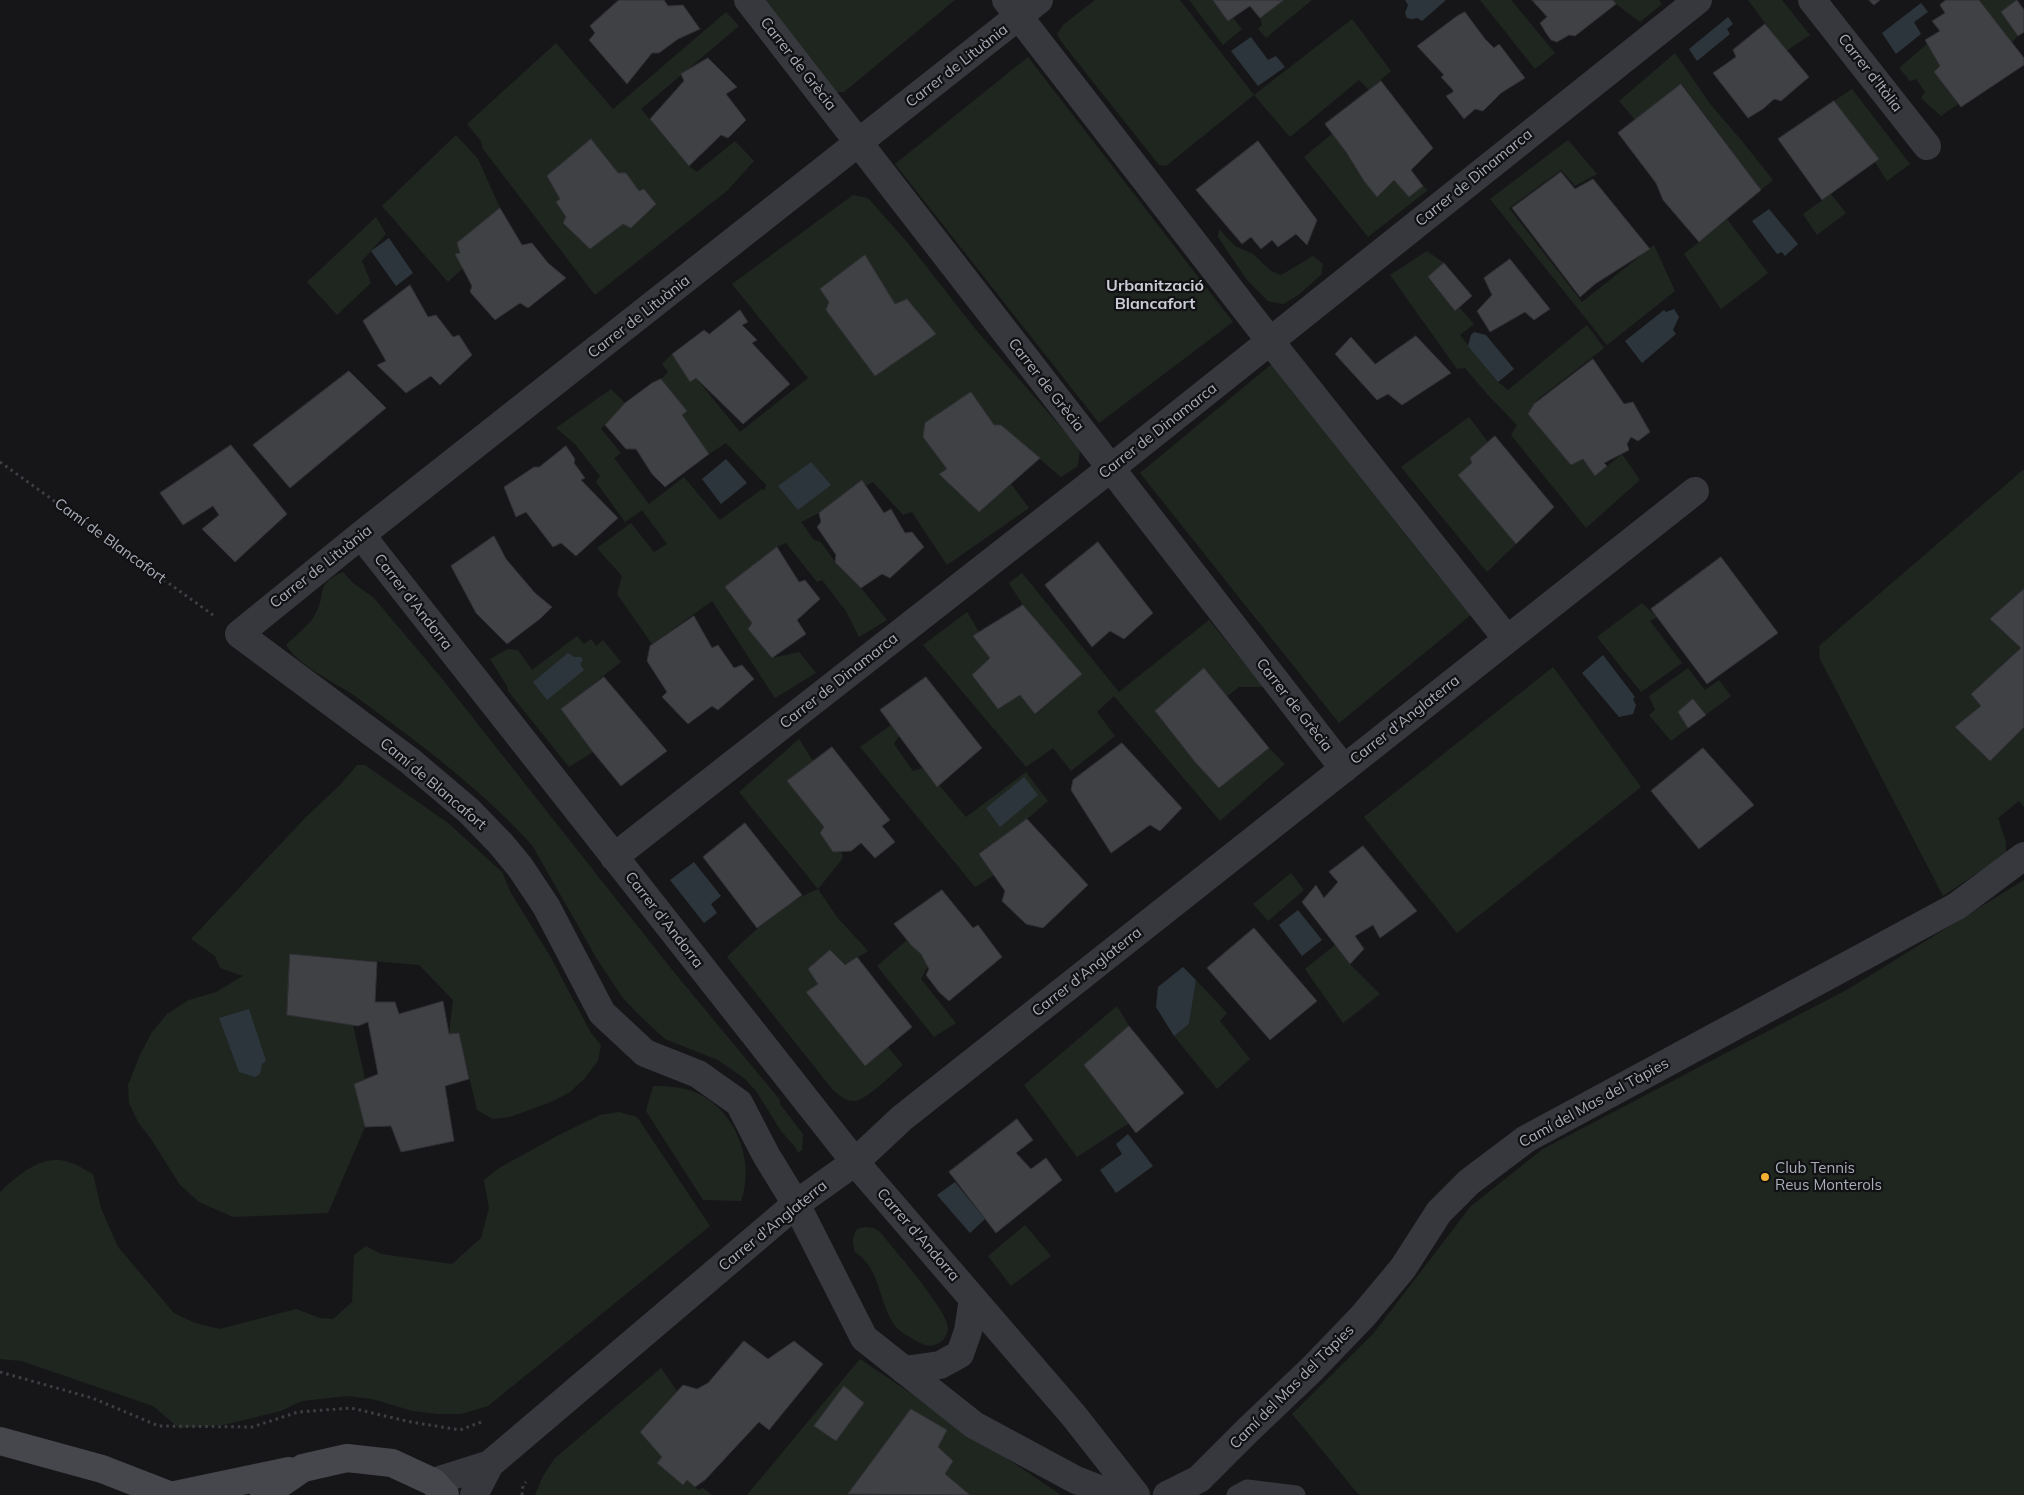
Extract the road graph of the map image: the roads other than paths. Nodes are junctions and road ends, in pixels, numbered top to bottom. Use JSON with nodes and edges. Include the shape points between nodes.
{"nodes":[{"id":1,"x":748,"y":0,"type":"edge"},
{"id":2,"x":1698,"y":0,"type":"edge"},
{"id":3,"x":1812,"y":0,"type":"edge"},
{"id":4,"x":1022,"y":5,"type":"edge"},
{"id":5,"x":859,"y":143,"type":"junction"},
{"id":6,"x":1927,"y":146,"type":"dead end"},
{"id":7,"x":1270,"y":341,"type":"junction"},
{"id":8,"x":1111,"y":468,"type":"junction"},
{"id":9,"x":1695,"y":490,"type":"dead end"},
{"id":10,"x":362,"y":535,"type":"junction"},
{"id":11,"x":239,"y":634,"type":"joint"},
{"id":12,"x":1507,"y":639,"type":"junction"},
{"id":13,"x":1344,"y":769,"type":"junction"},
{"id":14,"x":2024,"y":856,"type":"edge"},
{"id":15,"x":614,"y":857,"type":"junction"},
{"id":16,"x":855,"y":1162,"type":"junction"},
{"id":17,"x":796,"y":1204,"type":"junction"},
{"id":18,"x":973,"y":1298,"type":"junction"},
{"id":19,"x":904,"y":1370,"type":"junction"},
{"id":20,"x":0,"y":1441,"type":"edge"},
{"id":21,"x":490,"y":1464,"type":"junction"},
{"id":22,"x":303,"y":1468,"type":"junction"},
{"id":23,"x":439,"y":1489,"type":"edge"},
{"id":24,"x":169,"y":1495,"type":"edge"},
{"id":25,"x":175,"y":1495,"type":"edge"},
{"id":26,"x":264,"y":1495,"type":"edge"},
{"id":27,"x":474,"y":1495,"type":"edge"},
{"id":28,"x":1115,"y":1495,"type":"edge"},
{"id":29,"x":1136,"y":1495,"type":"edge"},
{"id":30,"x":1167,"y":1495,"type":"edge"},
{"id":31,"x":1236,"y":1495,"type":"edge"},
{"id":32,"x":1296,"y":1495,"type":"edge"}],
"edges":[{"from":1,"to":5,"type":"street","name":"Carrer de Grècia"},
{"from":2,"to":7,"type":"street","name":"Carrer de Dinamarca"},
{"from":3,"to":6,"type":"street","name":"Carrer d'Itàlia"},
{"from":4,"to":5,"type":"street","name":"Carrer de Lituània"},
{"from":4,"to":7,"type":"street"},
{"from":5,"to":8,"type":"street","name":"Carrer de Grècia"},
{"from":5,"to":10,"type":"street","name":"Carrer de Lituània"},
{"from":7,"to":8,"type":"street","name":"Carrer de Dinamarca"},
{"from":7,"to":12,"type":"street"},
{"from":8,"to":13,"type":"street","name":"Carrer de Grècia"},
{"from":8,"to":15,"type":"street","name":"Carrer de Dinamarca"},
{"from":9,"to":12,"type":"street","name":"Carrer d'Anglaterra"},
{"from":10,"to":11,"type":"street","name":"Carrer de Lituània"},
{"from":10,"to":15,"type":"street","name":"Carrer d'Andorra"},
{"from":11,"to":17,"type":"street","name":"Camí de Blancafort","via":[[410,761],[470,811],[501,844],[546,906],[602,1013],[644,1052],[698,1074],[739,1103]]},
{"from":12,"to":13,"type":"street","name":"Carrer d'Anglaterra"},
{"from":13,"to":16,"type":"street","name":"Carrer d'Anglaterra","via":[[902,1118]]},
{"from":14,"to":30,"type":"street","name":"Camí del Mas del Tàpies","via":[[1957,906],[1526,1139],[1469,1182],[1439,1212],[1403,1268],[1312,1369],[1199,1479]]},
{"from":15,"to":16,"type":"street","name":"Carrer d'Andorra"},
{"from":16,"to":17,"type":"street","name":"Carrer d'Anglaterra"},
{"from":16,"to":18,"type":"street","name":"Carrer d'Andorra"},
{"from":17,"to":19,"type":"street","via":[[864,1338]]},
{"from":17,"to":21,"type":"street","name":"Carrer d'Anglaterra"},
{"from":18,"to":19,"type":"street","via":[[968,1331],[960,1354],[940,1365]]},
{"from":18,"to":29,"type":"street","name":"Carrer d'Andorra","via":[[1074,1416]]},
{"from":19,"to":28,"type":"street","via":[[974,1425],[1076,1480]]},
{"from":20,"to":24,"type":"main road","via":[[102,1469]]},
{"from":21,"to":23,"type":"street","name":"Carrer d'Anglaterra"},
{"from":21,"to":27,"type":"street","name":"Carrer d'Anglaterra"},
{"from":22,"to":23,"type":"main road","via":[[347,1458],[392,1462]]},
{"from":22,"to":25,"type":"main road"},
{"from":22,"to":26,"type":"main road"},
{"from":31,"to":32,"type":"lane","via":[[1247,1489]]}]}
